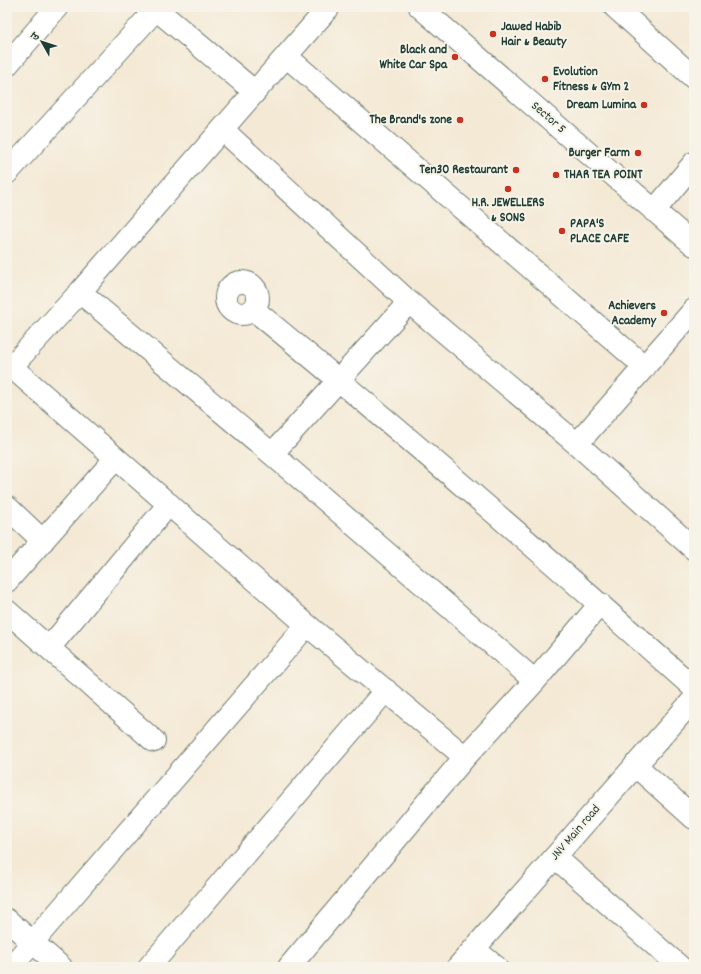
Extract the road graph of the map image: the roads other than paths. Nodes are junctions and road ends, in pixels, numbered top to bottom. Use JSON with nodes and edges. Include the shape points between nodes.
{"nodes":[{"id":1,"x":57,"y":7,"type":"edge"},
{"id":2,"x":329,"y":7,"type":"edge"},
{"id":3,"x":420,"y":7,"type":"edge"},
{"id":4,"x":615,"y":7,"type":"edge"},
{"id":5,"x":157,"y":8,"type":"edge"},
{"id":6,"x":286,"y":56,"type":"junction"},
{"id":7,"x":7,"y":65,"type":"edge"},
{"id":8,"x":694,"y":78,"type":"edge"},
{"id":9,"x":254,"y":92,"type":"junction"},
{"id":10,"x":223,"y":130,"type":"junction"},
{"id":11,"x":694,"y":164,"type":"edge"},
{"id":12,"x":7,"y":173,"type":"edge"},
{"id":13,"x":654,"y":211,"type":"junction"},
{"id":14,"x":694,"y":245,"type":"edge"},
{"id":15,"x":80,"y":292,"type":"junction"},
{"id":16,"x":409,"y":302,"type":"junction"},
{"id":17,"x":254,"y":310,"type":"dead end"},
{"id":18,"x":694,"y":310,"type":"edge"},
{"id":19,"x":9,"y":365,"type":"edge"},
{"id":20,"x":645,"y":367,"type":"junction"},
{"id":21,"x":339,"y":379,"type":"junction"},
{"id":22,"x":577,"y":444,"type":"junction"},
{"id":23,"x":272,"y":454,"type":"junction"},
{"id":24,"x":116,"y":458,"type":"junction"},
{"id":25,"x":169,"y":504,"type":"junction"},
{"id":26,"x":7,"y":506,"type":"edge"},
{"id":27,"x":43,"y":541,"type":"junction"},
{"id":28,"x":694,"y":549,"type":"edge"},
{"id":29,"x":7,"y":581,"type":"edge"},
{"id":30,"x":600,"y":604,"type":"junction"},
{"id":31,"x":7,"y":611,"type":"edge"},
{"id":32,"x":307,"y":625,"type":"junction"},
{"id":33,"x":49,"y":648,"type":"junction"},
{"id":34,"x":535,"y":681,"type":"junction"},
{"id":35,"x":694,"y":688,"type":"edge"},
{"id":36,"x":386,"y":690,"type":"junction"},
{"id":37,"x":694,"y":699,"type":"edge"},
{"id":38,"x":154,"y":741,"type":"dead end"},
{"id":39,"x":465,"y":757,"type":"junction"},
{"id":40,"x":635,"y":765,"type":"junction"},
{"id":41,"x":694,"y":818,"type":"edge"},
{"id":42,"x":555,"y":857,"type":"junction"},
{"id":43,"x":7,"y":920,"type":"edge"},
{"id":44,"x":33,"y":942,"type":"junction"},
{"id":45,"x":474,"y":949,"type":"junction"},
{"id":46,"x":11,"y":967,"type":"edge"},
{"id":47,"x":61,"y":967,"type":"edge"},
{"id":48,"x":149,"y":967,"type":"edge"},
{"id":49,"x":288,"y":967,"type":"edge"},
{"id":50,"x":458,"y":967,"type":"edge"},
{"id":51,"x":496,"y":967,"type":"edge"},
{"id":52,"x":680,"y":967,"type":"edge"}],
"edges":[{"from":1,"to":7,"type":"street"},
{"from":2,"to":6,"type":"street"},
{"from":3,"to":13,"type":"street","name":"Sector 5"},
{"from":4,"to":8,"type":"street"},
{"from":5,"to":9,"type":"street"},
{"from":5,"to":12,"type":"street"},
{"from":6,"to":9,"type":"street"},
{"from":6,"to":20,"type":"street"},
{"from":9,"to":10,"type":"street"},
{"from":10,"to":15,"type":"street"},
{"from":10,"to":16,"type":"street"},
{"from":11,"to":13,"type":"street"},
{"from":13,"to":14,"type":"street","name":"Sector 5"},
{"from":15,"to":19,"type":"street"},
{"from":15,"to":23,"type":"street"},
{"from":16,"to":21,"type":"street"},
{"from":16,"to":22,"type":"street"},
{"from":17,"to":21,"type":"street"},
{"from":18,"to":20,"type":"street"},
{"from":19,"to":24,"type":"street"},
{"from":20,"to":22,"type":"street"},
{"from":21,"to":23,"type":"street"},
{"from":21,"to":30,"type":"street"},
{"from":22,"to":28,"type":"street"},
{"from":23,"to":34,"type":"street"},
{"from":24,"to":25,"type":"street"},
{"from":24,"to":27,"type":"street"},
{"from":25,"to":32,"type":"street"},
{"from":25,"to":33,"type":"street"},
{"from":26,"to":27,"type":"street"},
{"from":27,"to":29,"type":"street"},
{"from":30,"to":34,"type":"street"},
{"from":30,"to":35,"type":"street"},
{"from":31,"to":33,"type":"street"},
{"from":32,"to":36,"type":"street"},
{"from":32,"to":44,"type":"street"},
{"from":33,"to":38,"type":"street"},
{"from":34,"to":39,"type":"street"},
{"from":36,"to":39,"type":"street"},
{"from":36,"to":48,"type":"street"},
{"from":37,"to":40,"type":"street","name":"JNV Main road"},
{"from":39,"to":49,"type":"street"},
{"from":40,"to":41,"type":"street"},
{"from":40,"to":42,"type":"street","name":"JNV Main road"},
{"from":42,"to":45,"type":"street","name":"JNV Main road"},
{"from":42,"to":52,"type":"street"},
{"from":43,"to":44,"type":"street"},
{"from":44,"to":46,"type":"street"},
{"from":44,"to":47,"type":"street"},
{"from":45,"to":50,"type":"street","name":"JNV Main road"},
{"from":45,"to":51,"type":"street"}]}
